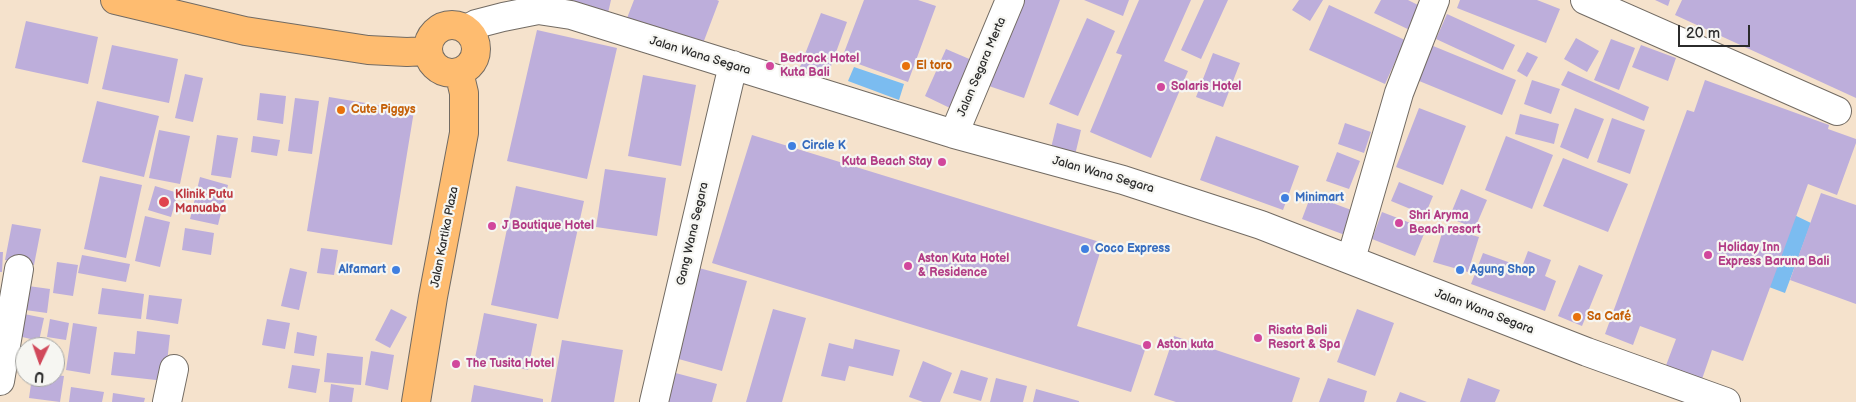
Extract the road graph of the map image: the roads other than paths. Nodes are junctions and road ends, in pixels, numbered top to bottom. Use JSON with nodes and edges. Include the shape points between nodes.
{"nodes":[{"id":1,"x":115,"y":0,"type":"edge"},
{"id":2,"x":1010,"y":0,"type":"edge"},
{"id":3,"x":1435,"y":0,"type":"edge"},
{"id":4,"x":1585,"y":0,"type":"edge"},
{"id":5,"x":483,"y":17,"type":"edge"},
{"id":6,"x":427,"y":51,"type":"junction"},
{"id":7,"x":733,"y":65,"type":"junction"},
{"id":8,"x":459,"y":72,"type":"junction"},
{"id":9,"x":1837,"y":111,"type":"dead end"},
{"id":10,"x":954,"y":134,"type":"junction"},
{"id":11,"x":1351,"y":260,"type":"junction"},
{"id":12,"x":19,"y":269,"type":"dead end"},
{"id":13,"x":174,"y":369,"type":"dead end"},
{"id":14,"x":0,"y":381,"type":"edge"},
{"id":15,"x":167,"y":402,"type":"edge"},
{"id":16,"x":416,"y":402,"type":"edge"},
{"id":17,"x":654,"y":402,"type":"edge"},
{"id":18,"x":1726,"y":402,"type":"edge"}],
"edges":[{"from":1,"to":6,"type":"main road","via":[[245,31],[368,50]]},
{"from":2,"to":10,"type":"street","name":"Jalan Segara Merta"},
{"from":3,"to":11,"type":"street","via":[[1399,93]]},
{"from":4,"to":9,"type":"street"},
{"from":5,"to":6,"type":"main road","via":[[437,29],[431,36]]},
{"from":5,"to":7,"type":"street","name":"Jalan Wana Segara","via":[[538,10],[562,14]]},
{"from":5,"to":8,"type":"main road","via":[[473,36],[476,53],[473,62]]},
{"from":6,"to":8,"type":"main road","via":[[435,66],[450,73]]},
{"from":7,"to":10,"type":"street","name":"Jalan Wana Segara"},
{"from":7,"to":17,"type":"street","name":"Gang Wana Segara"},
{"from":8,"to":16,"type":"main road","name":"Jalan Kartika Plaza","via":[[464,93],[464,133]]},
{"from":10,"to":11,"type":"street","name":"Jalan Wana Segara","via":[[1123,180],[1261,225]]},
{"from":11,"to":18,"type":"street","name":"Jalan Wana Segara","via":[[1594,355]]},
{"from":12,"to":14,"type":"street"},
{"from":13,"to":15,"type":"street"}]}
